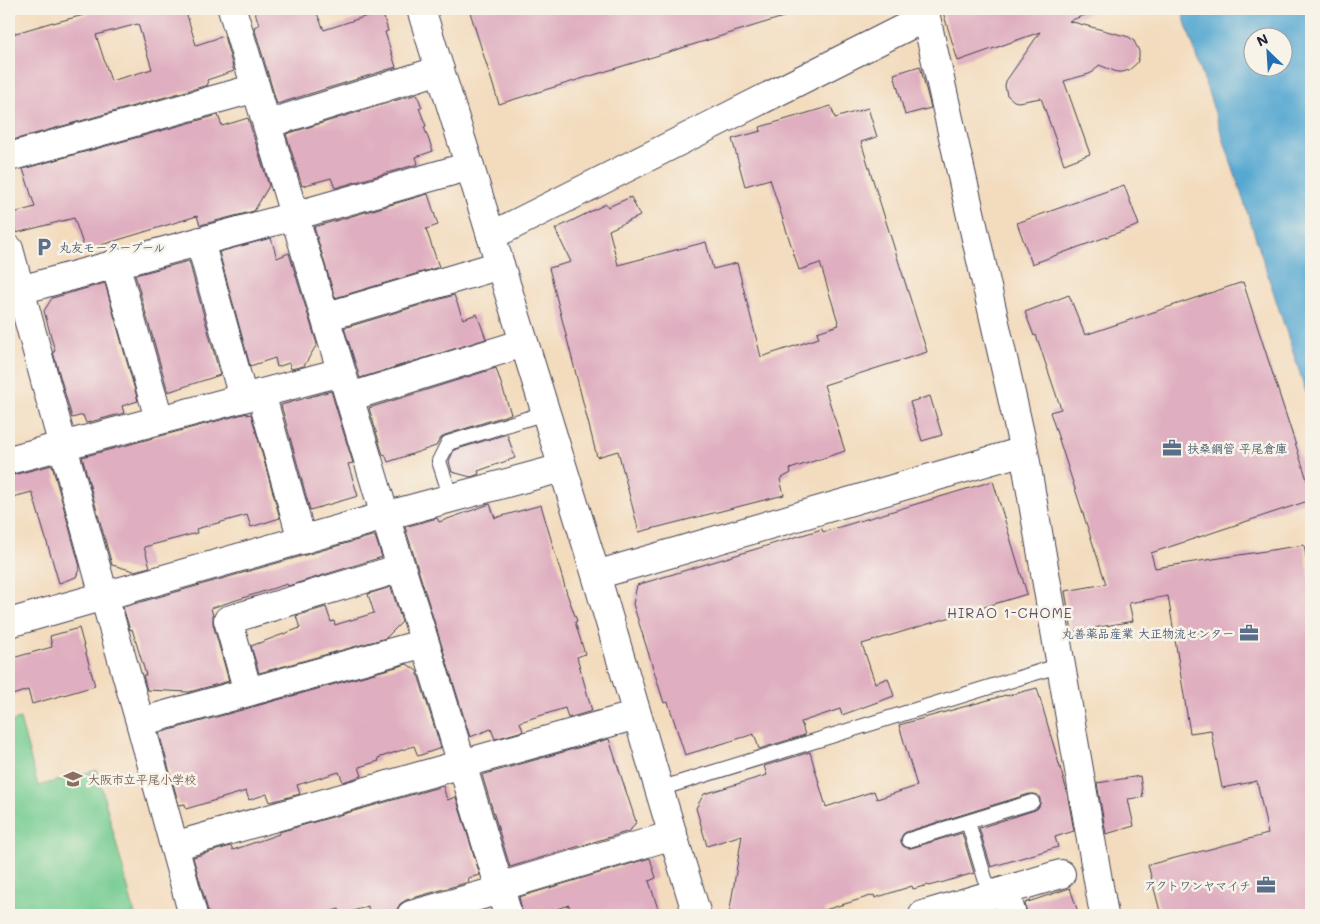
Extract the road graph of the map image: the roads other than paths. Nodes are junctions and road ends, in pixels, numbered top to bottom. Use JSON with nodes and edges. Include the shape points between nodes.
{"nodes":[{"id":1,"x":232,"y":9,"type":"edge"},
{"id":2,"x":421,"y":9,"type":"edge"},
{"id":3,"x":924,"y":13,"type":"edge"},
{"id":4,"x":440,"y":70,"type":"junction"},
{"id":5,"x":256,"y":88,"type":"junction"},
{"id":6,"x":267,"y":124,"type":"junction"},
{"id":7,"x":9,"y":157,"type":"edge"},
{"id":8,"x":470,"y":166,"type":"junction"},
{"id":9,"x":294,"y":216,"type":"junction"},
{"id":10,"x":491,"y":236,"type":"junction"},
{"id":11,"x":200,"y":242,"type":"junction"},
{"id":12,"x":9,"y":249,"type":"edge"},
{"id":13,"x":115,"y":264,"type":"junction"},
{"id":14,"x":500,"y":265,"type":"junction"},
{"id":15,"x":15,"y":291,"type":"edge"},
{"id":16,"x":325,"y":318,"type":"junction"},
{"id":17,"x":524,"y":343,"type":"junction"},
{"id":18,"x":341,"y":372,"type":"junction"},
{"id":19,"x":252,"y":395,"type":"junction"},
{"id":20,"x":350,"y":397,"type":"junction"},
{"id":21,"x":545,"y":413,"type":"junction"},
{"id":22,"x":159,"y":419,"type":"junction"},
{"id":23,"x":62,"y":445,"type":"junction"},
{"id":24,"x":1024,"y":451,"type":"junction"},
{"id":25,"x":9,"y":460,"type":"edge"},
{"id":26,"x":562,"y":468,"type":"junction"},
{"id":27,"x":451,"y":498,"type":"junction"},
{"id":28,"x":385,"y":516,"type":"junction"},
{"id":29,"x":302,"y":540,"type":"junction"},
{"id":30,"x":401,"y":568,"type":"junction"},
{"id":31,"x":596,"y":576,"type":"junction"},
{"id":32,"x":104,"y":596,"type":"junction"},
{"id":33,"x":9,"y":623,"type":"edge"},
{"id":34,"x":425,"y":643,"type":"junction"},
{"id":35,"x":1061,"y":665,"type":"junction"},
{"id":36,"x":248,"y":692,"type":"junction"},
{"id":37,"x":638,"y":715,"type":"junction"},
{"id":38,"x":140,"y":722,"type":"junction"},
{"id":39,"x":462,"y":764,"type":"junction"},
{"id":40,"x":659,"y":789,"type":"junction"},
{"id":41,"x":1032,"y":802,"type":"dead end"},
{"id":42,"x":968,"y":822,"type":"junction"},
{"id":43,"x":673,"y":835,"type":"junction"},
{"id":44,"x":910,"y":840,"type":"dead end"},
{"id":45,"x":174,"y":846,"type":"junction"},
{"id":46,"x":1060,"y":874,"type":"dead end"},
{"id":47,"x":1002,"y":901,"type":"edge"},
{"id":48,"x":504,"y":903,"type":"edge"},
{"id":49,"x":193,"y":915,"type":"edge"},
{"id":50,"x":411,"y":915,"type":"edge"},
{"id":51,"x":698,"y":915,"type":"edge"},
{"id":52,"x":923,"y":915,"type":"edge"},
{"id":53,"x":1104,"y":915,"type":"edge"}],
"edges":[{"from":1,"to":5,"type":"street"},
{"from":2,"to":4,"type":"street"},
{"from":3,"to":10,"type":"street"},
{"from":3,"to":24,"type":"street"},
{"from":4,"to":6,"type":"street"},
{"from":4,"to":8,"type":"street"},
{"from":5,"to":6,"type":"street"},
{"from":5,"to":7,"type":"street"},
{"from":6,"to":9,"type":"street"},
{"from":8,"to":9,"type":"street"},
{"from":8,"to":10,"type":"street"},
{"from":9,"to":11,"type":"street"},
{"from":9,"to":16,"type":"street"},
{"from":10,"to":14,"type":"street"},
{"from":11,"to":13,"type":"street"},
{"from":11,"to":19,"type":"street"},
{"from":12,"to":15,"type":"street"},
{"from":13,"to":15,"type":"street"},
{"from":13,"to":22,"type":"street"},
{"from":14,"to":16,"type":"street"},
{"from":14,"to":17,"type":"street"},
{"from":15,"to":23,"type":"street"},
{"from":16,"to":18,"type":"street"},
{"from":17,"to":20,"type":"street"},
{"from":17,"to":21,"type":"street"},
{"from":18,"to":19,"type":"street"},
{"from":18,"to":20,"type":"street"},
{"from":19,"to":22,"type":"street"},
{"from":19,"to":29,"type":"street"},
{"from":20,"to":28,"type":"street"},
{"from":21,"to":26,"type":"street"},
{"from":21,"to":27,"type":"lane","via":[[448,443],[439,460]]},
{"from":22,"to":23,"type":"street"},
{"from":23,"to":25,"type":"street"},
{"from":23,"to":32,"type":"street"},
{"from":24,"to":31,"type":"street"},
{"from":24,"to":35,"type":"street"},
{"from":26,"to":27,"type":"street"},
{"from":26,"to":31,"type":"street"},
{"from":27,"to":28,"type":"street"},
{"from":28,"to":29,"type":"street"},
{"from":28,"to":30,"type":"street"},
{"from":29,"to":32,"type":"street"},
{"from":30,"to":34,"type":"street"},
{"from":30,"to":36,"type":"street","via":[[228,620]]},
{"from":31,"to":37,"type":"street"},
{"from":32,"to":33,"type":"street"},
{"from":32,"to":38,"type":"street"},
{"from":34,"to":36,"type":"street"},
{"from":34,"to":39,"type":"street"},
{"from":35,"to":40,"type":"lane"},
{"from":35,"to":53,"type":"street"},
{"from":36,"to":38,"type":"street"},
{"from":37,"to":39,"type":"street"},
{"from":37,"to":40,"type":"street"},
{"from":38,"to":45,"type":"street"},
{"from":39,"to":45,"type":"street"},
{"from":39,"to":48,"type":"street"},
{"from":40,"to":43,"type":"street"},
{"from":41,"to":42,"type":"lane"},
{"from":42,"to":44,"type":"lane"},
{"from":42,"to":47,"type":"lane"},
{"from":43,"to":48,"type":"street","via":[[509,884]]},
{"from":43,"to":51,"type":"street"},
{"from":45,"to":49,"type":"street"},
{"from":46,"to":47,"type":"street"},
{"from":47,"to":52,"type":"street"},
{"from":48,"to":50,"type":"street"}]}
